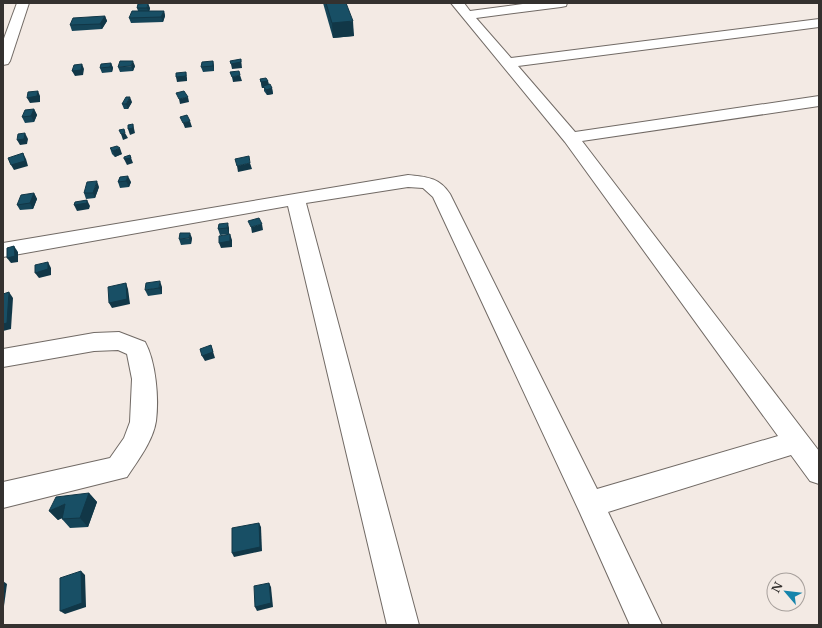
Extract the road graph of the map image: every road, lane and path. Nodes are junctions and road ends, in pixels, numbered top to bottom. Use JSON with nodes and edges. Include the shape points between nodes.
{"nodes":[{"id":1,"x":23,"y":3,"type":"edge"},
{"id":2,"x":562,"y":3,"type":"edge"},
{"id":3,"x":462,"y":9,"type":"edge"},
{"id":4,"x":819,"y":23,"type":"edge"},
{"id":5,"x":3,"y":62,"type":"edge"},
{"id":6,"x":509,"y":63,"type":"junction"},
{"id":7,"x":819,"y":101,"type":"edge"},
{"id":8,"x":571,"y":138,"type":"junction"},
{"id":9,"x":296,"y":199,"type":"junction"},
{"id":10,"x":3,"y":250,"type":"edge"},
{"id":11,"x":3,"y":358,"type":"edge"},
{"id":12,"x":797,"y":442,"type":"junction"},
{"id":13,"x":819,"y":472,"type":"edge"},
{"id":14,"x":3,"y":495,"type":"edge"},
{"id":15,"x":590,"y":504,"type":"junction"},
{"id":16,"x":403,"y":625,"type":"edge"},
{"id":17,"x":646,"y":625,"type":"edge"}],
"edges":[{"from":1,"to":5,"type":"street"},
{"from":2,"to":3,"type":"street"},
{"from":3,"to":6,"type":"street"},
{"from":4,"to":6,"type":"street"},
{"from":6,"to":8,"type":"street"},
{"from":7,"to":8,"type":"street"},
{"from":8,"to":12,"type":"street"},
{"from":9,"to":10,"type":"street"},
{"from":9,"to":15,"type":"street","via":[[408,181],[428,183],[441,194]]},
{"from":9,"to":16,"type":"street"},
{"from":11,"to":14,"type":"street","via":[[94,342],[119,341],[137,348],[144,379],[143,422],[134,445],[118,468]]},
{"from":12,"to":13,"type":"street"},
{"from":12,"to":15,"type":"street"},
{"from":15,"to":17,"type":"street"}]}
